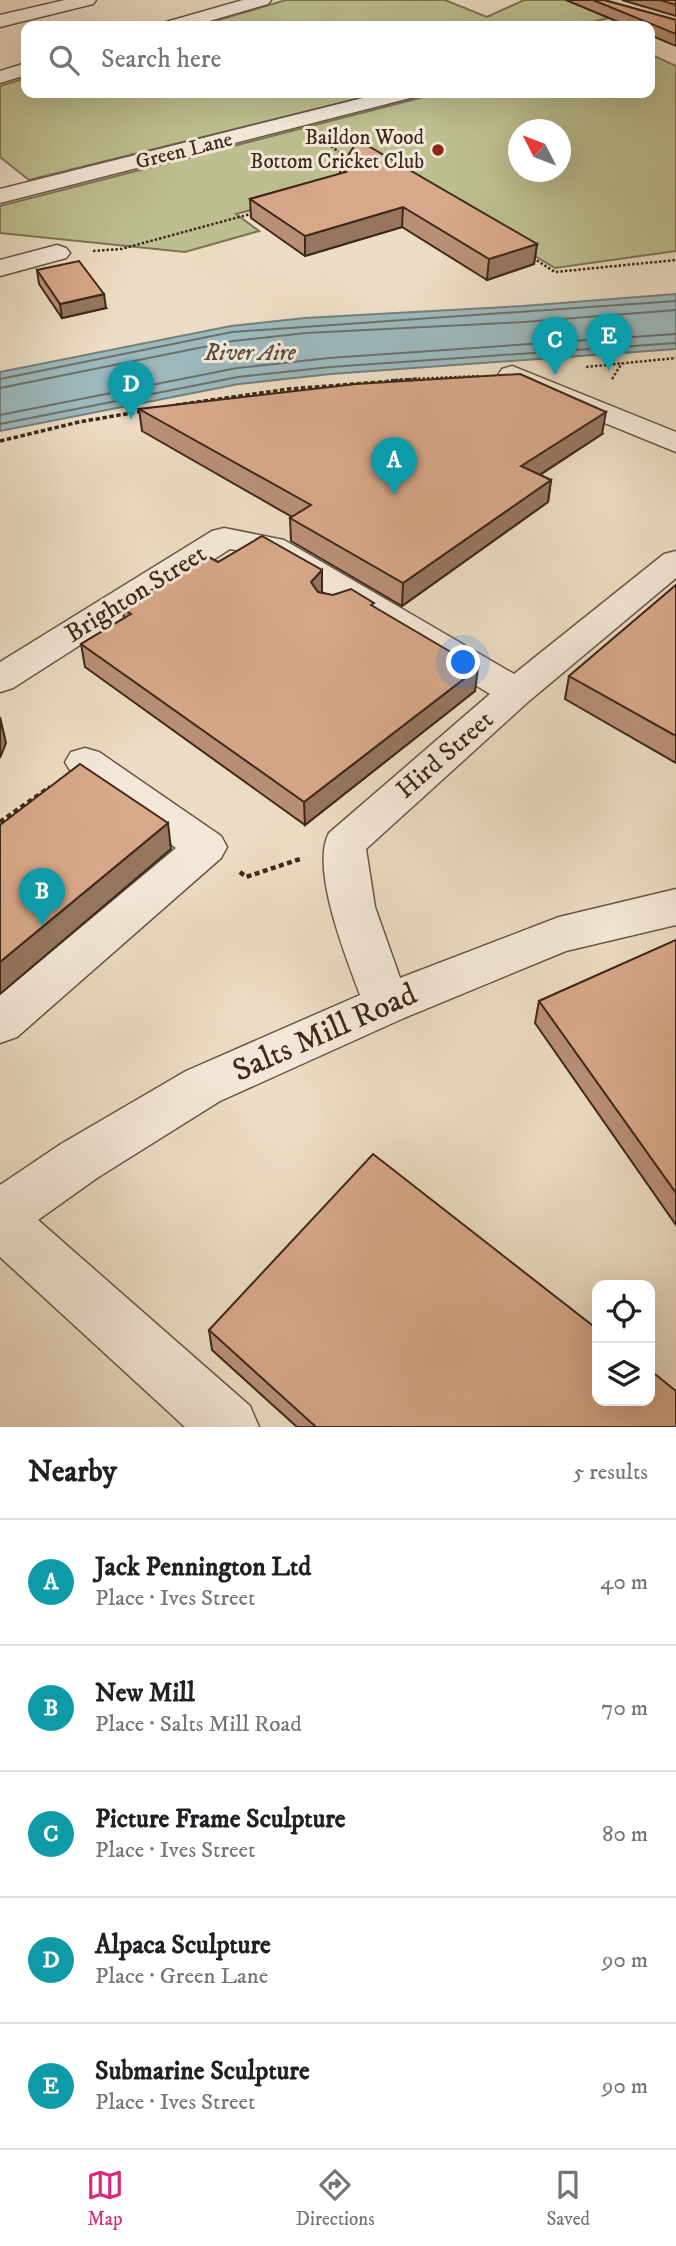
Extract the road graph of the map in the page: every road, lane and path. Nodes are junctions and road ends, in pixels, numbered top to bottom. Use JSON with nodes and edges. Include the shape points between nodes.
{"nodes":[{"id":1,"x":87,"y":0,"type":"edge"},
{"id":2,"x":262,"y":0,"type":"edge"},
{"id":3,"x":0,"y":21,"type":"edge"},
{"id":4,"x":190,"y":21,"type":"edge"},
{"id":5,"x":21,"y":71,"type":"edge"},
{"id":6,"x":0,"y":77,"type":"edge"},
{"id":7,"x":387,"y":98,"type":"edge"},
{"id":8,"x":326,"y":142,"type":"dead end"},
{"id":9,"x":352,"y":175,"type":"edge"},
{"id":10,"x":0,"y":196,"type":"edge"},
{"id":11,"x":264,"y":210,"type":"edge"},
{"id":12,"x":0,"y":243,"type":"edge"},
{"id":13,"x":57,"y":253,"type":"junction"},
{"id":14,"x":532,"y":258,"type":"edge"},
{"id":15,"x":676,"y":260,"type":"edge"},
{"id":16,"x":0,"y":268,"type":"edge"},
{"id":17,"x":676,"y":358,"type":"edge"},
{"id":18,"x":512,"y":375,"type":"junction"},
{"id":19,"x":175,"y":405,"type":"edge"},
{"id":20,"x":148,"y":410,"type":"edge"},
{"id":21,"x":0,"y":442,"type":"edge"},
{"id":22,"x":676,"y":443,"type":"edge"},
{"id":23,"x":676,"y":561,"type":"edge"},
{"id":24,"x":0,"y":679,"type":"edge"},
{"id":25,"x":516,"y":692,"type":"junction"},
{"id":26,"x":85,"y":762,"type":"joint"},
{"id":27,"x":0,"y":822,"type":"edge"},
{"id":28,"x":344,"y":844,"type":"junction"},
{"id":29,"x":206,"y":847,"type":"junction"},
{"id":30,"x":676,"y":907,"type":"edge"},
{"id":31,"x":387,"y":1004,"type":"junction"},
{"id":32,"x":0,"y":1023,"type":"edge"},
{"id":33,"x":0,"y":1216,"type":"edge"},
{"id":34,"x":0,"y":1222,"type":"edge"},
{"id":35,"x":229,"y":1427,"type":"edge"}],
"edges":[{"from":1,"to":3,"type":"street"},
{"from":2,"to":4,"type":"street"},
{"from":5,"to":6,"type":"street"},
{"from":7,"to":10,"type":"street","name":"Green Lane"},
{"from":8,"to":9,"type":"path","via":[[343,155]]},
{"from":11,"to":13,"type":"path","via":[[121,249]]},
{"from":12,"to":13,"type":"street"},
{"from":13,"to":16,"type":"street"},
{"from":14,"to":15,"type":"path","via":[[555,272]]},
{"from":17,"to":18,"type":"path"},
{"from":18,"to":19,"type":"path","via":[[374,379]]},
{"from":18,"to":22,"type":"street"},
{"from":20,"to":21,"type":"path"},
{"from":23,"to":25,"type":"street","name":"Hird Street"},
{"from":24,"to":25,"type":"street","name":"Brighton Street","via":[[224,538],[272,547],[342,599]]},
{"from":25,"to":28,"type":"street","name":"Hird Street"},
{"from":26,"to":27,"type":"path"},
{"from":26,"to":29,"type":"street"},
{"from":28,"to":29,"type":"path","via":[[246,877]]},
{"from":28,"to":31,"type":"street","via":[[346,885],[358,930]]},
{"from":29,"to":32,"type":"street"},
{"from":30,"to":31,"type":"street","name":"Salts Mill Road","via":[[559,935]]},
{"from":31,"to":33,"type":"street","name":"Salts Mill Road","via":[[203,1086],[79,1161]]},
{"from":34,"to":35,"type":"street"}]}
